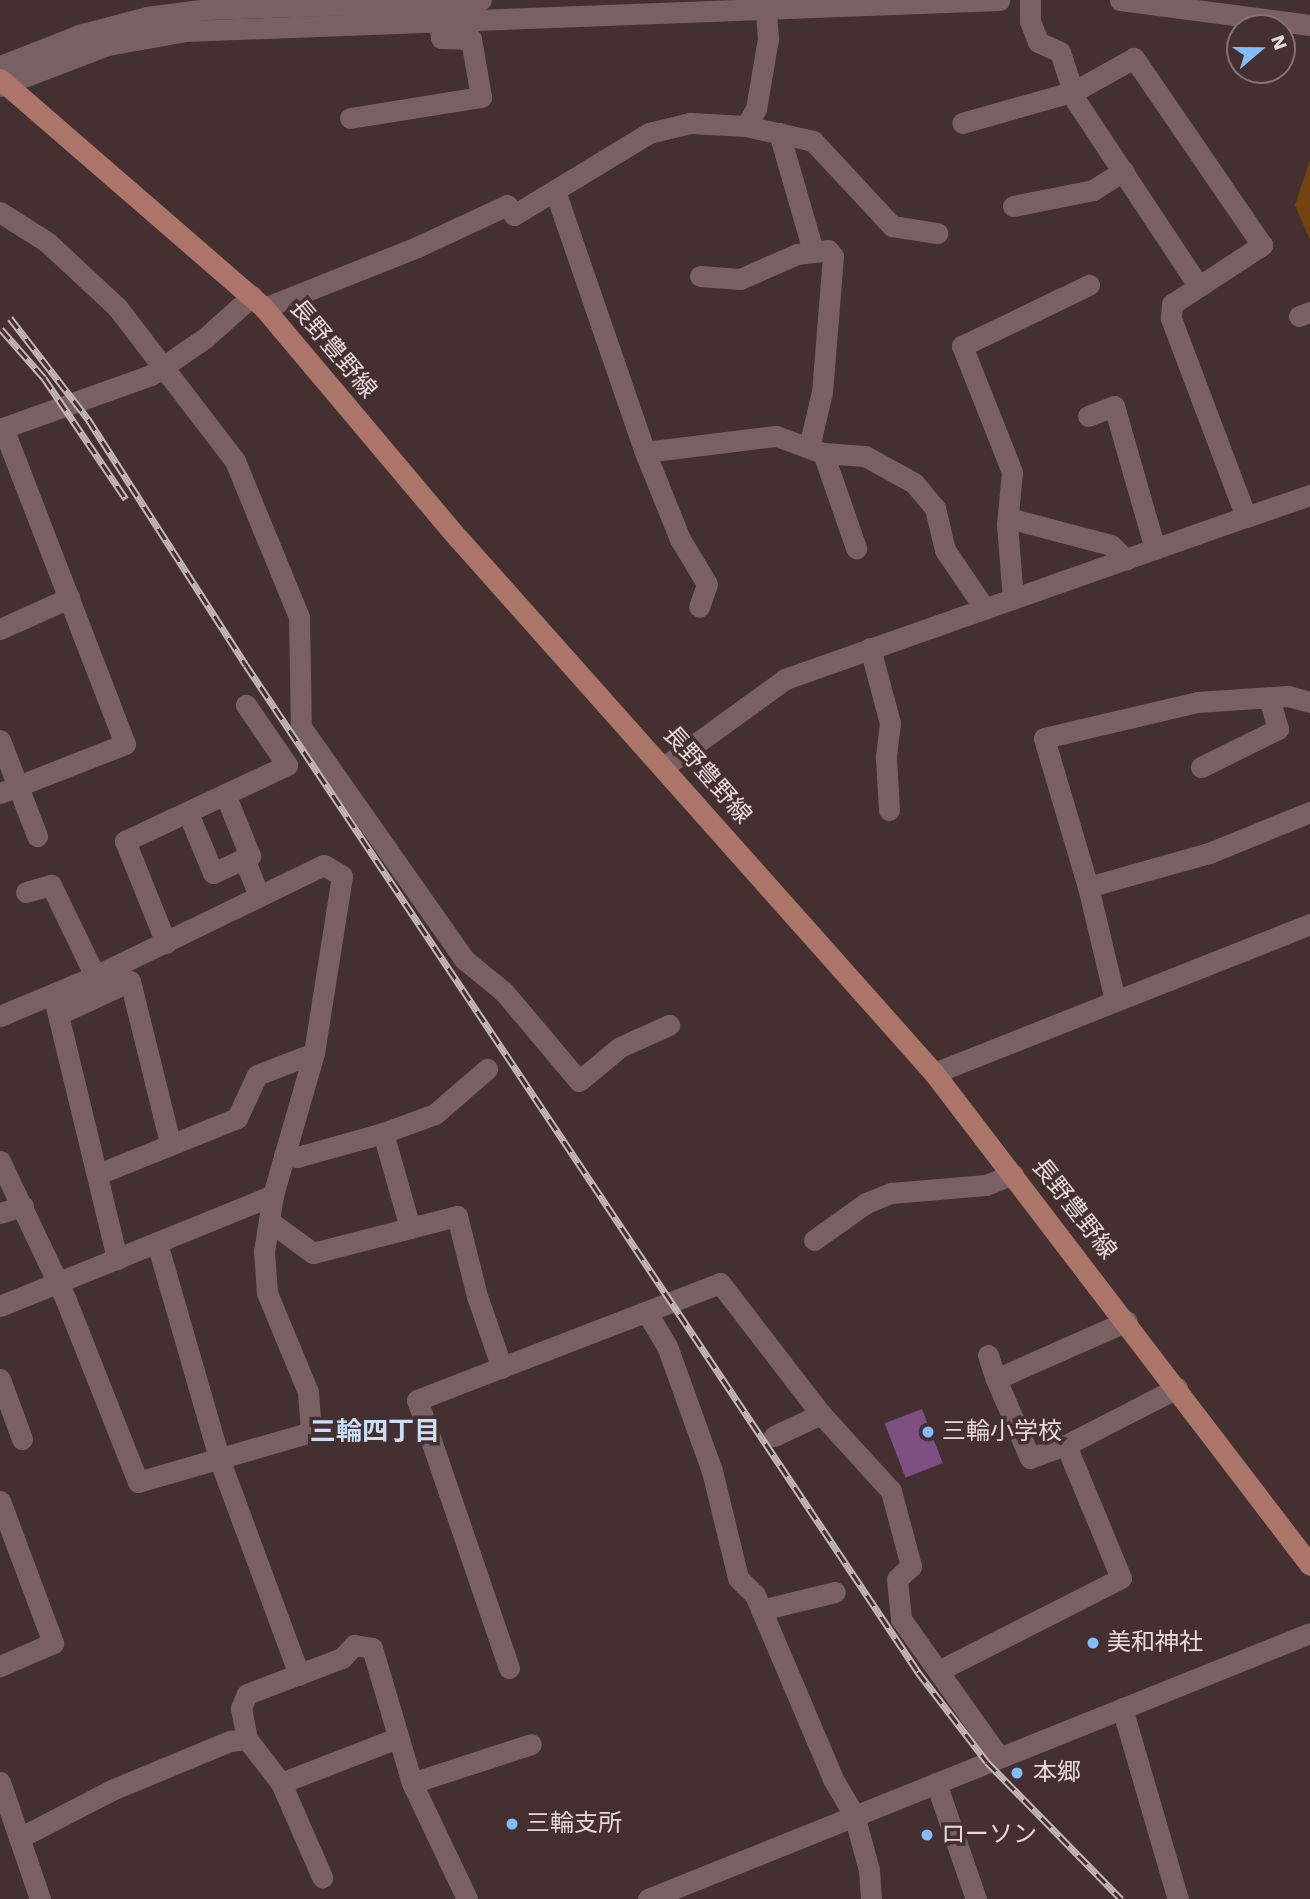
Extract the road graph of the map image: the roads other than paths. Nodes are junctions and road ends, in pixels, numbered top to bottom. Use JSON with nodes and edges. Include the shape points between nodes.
{"nodes":[{"id":1,"x":481,"y":0,"type":"edge"},
{"id":2,"x":999,"y":0,"type":"edge"},
{"id":3,"x":1030,"y":0,"type":"edge"},
{"id":4,"x":1121,"y":0,"type":"edge"},
{"id":5,"x":766,"y":8,"type":"junction"},
{"id":6,"x":207,"y":13,"type":"edge"},
{"id":7,"x":439,"y":20,"type":"junction"},
{"id":8,"x":1310,"y":26,"type":"edge"},
{"id":9,"x":1,"y":78,"type":"edge"},
{"id":10,"x":1075,"y":91,"type":"junction"},
{"id":11,"x":350,"y":118,"type":"dead end"},
{"id":12,"x":962,"y":123,"type":"dead end"},
{"id":13,"x":746,"y":126,"type":"junction"},
{"id":14,"x":779,"y":134,"type":"junction"},
{"id":15,"x":1123,"y":172,"type":"junction"},
{"id":16,"x":555,"y":191,"type":"junction"},
{"id":17,"x":1013,"y":206,"type":"dead end"},
{"id":18,"x":0,"y":212,"type":"edge"},
{"id":19,"x":937,"y":233,"type":"dead end"},
{"id":20,"x":813,"y":251,"type":"junction"},
{"id":21,"x":700,"y":276,"type":"dead end"},
{"id":22,"x":1088,"y":285,"type":"dead end"},
{"id":23,"x":1198,"y":285,"type":"junction"},
{"id":24,"x":258,"y":302,"type":"junction"},
{"id":25,"x":164,"y":367,"type":"junction"},
{"id":26,"x":1088,"y":416,"type":"dead end"},
{"id":27,"x":2,"y":428,"type":"edge"},
{"id":28,"x":816,"y":450,"type":"junction"},
{"id":29,"x":645,"y":452,"type":"junction"},
{"id":30,"x":1310,"y":495,"type":"edge"},
{"id":31,"x":1246,"y":517,"type":"junction"},
{"id":32,"x":1008,"y":518,"type":"junction"},
{"id":33,"x":856,"y":548,"type":"dead end"},
{"id":34,"x":1155,"y":549,"type":"junction"},
{"id":35,"x":1126,"y":559,"type":"junction"},
{"id":36,"x":69,"y":598,"type":"junction"},
{"id":37,"x":1013,"y":599,"type":"junction"},
{"id":38,"x":699,"y":607,"type":"dead end"},
{"id":39,"x":985,"y":609,"type":"junction"},
{"id":40,"x":0,"y":629,"type":"edge"},
{"id":41,"x":870,"y":648,"type":"junction"},
{"id":42,"x":1269,"y":697,"type":"junction"},
{"id":43,"x":1310,"y":702,"type":"edge"},
{"id":44,"x":246,"y":705,"type":"dead end"},
{"id":45,"x":0,"y":740,"type":"edge"},
{"id":46,"x":665,"y":766,"type":"junction"},
{"id":47,"x":1201,"y":767,"type":"dead end"},
{"id":48,"x":9,"y":789,"type":"edge"},
{"id":49,"x":225,"y":794,"type":"junction"},
{"id":50,"x":889,"y":810,"type":"dead end"},
{"id":51,"x":188,"y":813,"type":"junction"},
{"id":52,"x":1310,"y":813,"type":"edge"},
{"id":53,"x":37,"y":836,"type":"dead end"},
{"id":54,"x":244,"y":858,"type":"junction"},
{"id":55,"x":1088,"y":887,"type":"junction"},
{"id":56,"x":26,"y":892,"type":"dead end"},
{"id":57,"x":259,"y":896,"type":"junction"},
{"id":58,"x":1310,"y":924,"type":"edge"},
{"id":59,"x":166,"y":943,"type":"junction"},
{"id":60,"x":95,"y":976,"type":"junction"},
{"id":61,"x":1115,"y":1000,"type":"junction"},
{"id":62,"x":56,"y":1004,"type":"junction"},
{"id":63,"x":0,"y":1016,"type":"edge"},
{"id":64,"x":669,"y":1025,"type":"dead end"},
{"id":65,"x":314,"y":1054,"type":"junction"},
{"id":66,"x":487,"y":1069,"type":"dead end"},
{"id":67,"x":934,"y":1073,"type":"junction"},
{"id":68,"x":383,"y":1133,"type":"junction"},
{"id":69,"x":170,"y":1143,"type":"junction"},
{"id":70,"x":284,"y":1156,"type":"junction"},
{"id":71,"x":0,"y":1161,"type":"edge"},
{"id":72,"x":98,"y":1174,"type":"junction"},
{"id":73,"x":1013,"y":1174,"type":"junction"},
{"id":74,"x":273,"y":1195,"type":"junction"},
{"id":75,"x":23,"y":1206,"type":"junction"},
{"id":76,"x":0,"y":1213,"type":"edge"},
{"id":77,"x":269,"y":1221,"type":"junction"},
{"id":78,"x":410,"y":1228,"type":"junction"},
{"id":79,"x":814,"y":1240,"type":"dead end"},
{"id":80,"x":157,"y":1243,"type":"junction"},
{"id":81,"x":117,"y":1259,"type":"junction"},
{"id":82,"x":56,"y":1284,"type":"junction"},
{"id":83,"x":0,"y":1306,"type":"edge"},
{"id":84,"x":647,"y":1313,"type":"junction"},
{"id":85,"x":1127,"y":1321,"type":"junction"},
{"id":86,"x":988,"y":1355,"type":"dead end"},
{"id":87,"x":502,"y":1368,"type":"junction"},
{"id":88,"x":0,"y":1379,"type":"edge"},
{"id":89,"x":996,"y":1379,"type":"junction"},
{"id":90,"x":1177,"y":1388,"type":"junction"},
{"id":91,"x":821,"y":1414,"type":"junction"},
{"id":92,"x":774,"y":1436,"type":"dead end"},
{"id":93,"x":22,"y":1439,"type":"dead end"},
{"id":94,"x":1066,"y":1445,"type":"junction"},
{"id":95,"x":220,"y":1461,"type":"junction"},
{"id":96,"x":0,"y":1501,"type":"edge"},
{"id":97,"x":1310,"y":1565,"type":"edge"},
{"id":98,"x":835,"y":1592,"type":"dead end"},
{"id":99,"x":761,"y":1610,"type":"junction"},
{"id":100,"x":1310,"y":1633,"type":"edge"},
{"id":101,"x":0,"y":1666,"type":"edge"},
{"id":102,"x":509,"y":1668,"type":"dead end"},
{"id":103,"x":938,"y":1671,"type":"junction"},
{"id":104,"x":299,"y":1675,"type":"junction"},
{"id":105,"x":1122,"y":1708,"type":"junction"},
{"id":106,"x":397,"y":1738,"type":"junction"},
{"id":107,"x":247,"y":1739,"type":"junction"},
{"id":108,"x":531,"y":1744,"type":"dead end"},
{"id":109,"x":999,"y":1757,"type":"junction"},
{"id":110,"x":0,"y":1782,"type":"edge"},
{"id":111,"x":281,"y":1783,"type":"junction"},
{"id":112,"x":412,"y":1783,"type":"junction"},
{"id":113,"x":936,"y":1783,"type":"junction"},
{"id":114,"x":854,"y":1815,"type":"junction"},
{"id":115,"x":19,"y":1838,"type":"junction"},
{"id":116,"x":322,"y":1877,"type":"dead end"},
{"id":117,"x":40,"y":1899,"type":"edge"},
{"id":118,"x":467,"y":1899,"type":"edge"},
{"id":119,"x":648,"y":1899,"type":"edge"},
{"id":120,"x":871,"y":1899,"type":"edge"},
{"id":121,"x":976,"y":1899,"type":"edge"},
{"id":122,"x":1178,"y":1899,"type":"edge"}],
"edges":[{"from":1,"to":6,"type":"street"},
{"from":2,"to":5,"type":"street"},
{"from":3,"to":10,"type":"street","via":[[1030,21],[1038,42],[1060,52]]},
{"from":4,"to":8,"type":"street"},
{"from":5,"to":7,"type":"street"},
{"from":5,"to":13,"type":"street","via":[[768,39],[756,109]]},
{"from":6,"to":7,"type":"street"},
{"from":6,"to":9,"type":"street"},
{"from":7,"to":11,"type":"street","via":[[441,38],[471,39],[481,97]]},
{"from":9,"to":24,"type":"main road","name":"長野豊野線"},
{"from":10,"to":12,"type":"street"},
{"from":10,"to":15,"type":"street","via":[[1076,101]]},
{"from":10,"to":23,"type":"street","via":[[1134,58],[1262,245]]},
{"from":13,"to":14,"type":"street"},
{"from":13,"to":16,"type":"street","via":[[690,123],[649,133]]},
{"from":14,"to":19,"type":"street","via":[[813,141],[892,226]]},
{"from":14,"to":20,"type":"street"},
{"from":15,"to":17,"type":"street","via":[[1093,190]]},
{"from":15,"to":23,"type":"street"},
{"from":16,"to":24,"type":"street","via":[[514,215],[507,205],[417,247]]},
{"from":16,"to":29,"type":"street"},
{"from":18,"to":25,"type":"street","via":[[71,262],[117,307]]},
{"from":20,"to":21,"type":"street","via":[[771,263],[740,279]]},
{"from":20,"to":28,"type":"street","via":[[828,250],[833,256]]},
{"from":22,"to":32,"type":"street","via":[[962,346],[1012,472]]},
{"from":23,"to":31,"type":"street","via":[[1172,304],[1171,318]]},
{"from":24,"to":25,"type":"street"},
{"from":24,"to":46,"type":"main road","name":"長野豊野線","via":[[458,538]]},
{"from":25,"to":27,"type":"street"},
{"from":25,"to":64,"type":"street","via":[[235,461],[296,609],[301,727],[465,960],[504,992],[579,1081],[620,1047]]},
{"from":26,"to":34,"type":"street","via":[[1114,406]]},
{"from":27,"to":36,"type":"street"},
{"from":28,"to":29,"type":"street","via":[[776,436]]},
{"from":28,"to":33,"type":"street"},
{"from":28,"to":39,"type":"street","via":[[865,456],[914,483],[935,508],[945,550]]},
{"from":29,"to":38,"type":"street","via":[[680,539],[707,584]]},
{"from":30,"to":31,"type":"street"},
{"from":31,"to":34,"type":"street"},
{"from":32,"to":35,"type":"street","via":[[1111,544]]},
{"from":32,"to":37,"type":"street"},
{"from":34,"to":35,"type":"street"},
{"from":35,"to":37,"type":"street"},
{"from":36,"to":40,"type":"street"},
{"from":36,"to":48,"type":"street","via":[[125,744]]},
{"from":37,"to":39,"type":"street"},
{"from":39,"to":41,"type":"street"},
{"from":41,"to":46,"type":"street","via":[[765,689]]},
{"from":41,"to":50,"type":"street","via":[[890,723],[886,758]]},
{"from":42,"to":43,"type":"street"},
{"from":42,"to":47,"type":"street","via":[[1278,729]]},
{"from":42,"to":55,"type":"street","via":[[1197,702],[1044,738]]},
{"from":44,"to":49,"type":"street","via":[[287,765]]},
{"from":45,"to":48,"type":"street"},
{"from":46,"to":67,"type":"main road","name":"長野豊野線"},
{"from":48,"to":53,"type":"street"},
{"from":49,"to":51,"type":"street"},
{"from":49,"to":54,"type":"street","via":[[250,856]]},
{"from":51,"to":54,"type":"street","via":[[213,873]]},
{"from":51,"to":59,"type":"street","via":[[125,841]]},
{"from":52,"to":55,"type":"street","via":[[1209,853]]},
{"from":54,"to":57,"type":"street"},
{"from":55,"to":61,"type":"street"},
{"from":56,"to":60,"type":"street","via":[[51,885]]},
{"from":57,"to":59,"type":"street"},
{"from":57,"to":65,"type":"street","via":[[324,865],[342,876]]},
{"from":58,"to":61,"type":"street"},
{"from":59,"to":60,"type":"street"},
{"from":60,"to":62,"type":"street"},
{"from":61,"to":67,"type":"street"},
{"from":62,"to":63,"type":"street"},
{"from":62,"to":69,"type":"street","via":[[130,982]]},
{"from":62,"to":72,"type":"street"},
{"from":65,"to":69,"type":"street","via":[[257,1076],[237,1118]]},
{"from":65,"to":70,"type":"street"},
{"from":66,"to":68,"type":"street","via":[[435,1114]]},
{"from":67,"to":73,"type":"main road","name":"長野豊野線"},
{"from":68,"to":70,"type":"street","via":[[297,1157]]},
{"from":68,"to":78,"type":"street"},
{"from":69,"to":72,"type":"street"},
{"from":70,"to":74,"type":"street"},
{"from":71,"to":75,"type":"street"},
{"from":72,"to":81,"type":"street"},
{"from":73,"to":79,"type":"street","via":[[986,1185],[891,1193],[866,1203]]},
{"from":73,"to":85,"type":"main road","name":"長野豊野線"},
{"from":74,"to":77,"type":"street"},
{"from":74,"to":80,"type":"street"},
{"from":75,"to":76,"type":"street"},
{"from":75,"to":82,"type":"street"},
{"from":77,"to":78,"type":"street","via":[[313,1252]]},
{"from":77,"to":95,"type":"street","via":[[264,1251],[267,1293],[308,1392],[311,1432]]},
{"from":78,"to":87,"type":"street","via":[[457,1216],[477,1296]]},
{"from":80,"to":81,"type":"street"},
{"from":80,"to":95,"type":"street"},
{"from":81,"to":82,"type":"street"},
{"from":82,"to":83,"type":"street"},
{"from":82,"to":95,"type":"street","via":[[138,1482]]},
{"from":84,"to":87,"type":"street"},
{"from":84,"to":91,"type":"street","via":[[720,1283]]},
{"from":84,"to":99,"type":"street","via":[[667,1346],[712,1471],[738,1578]]},
{"from":85,"to":89,"type":"street"},
{"from":85,"to":90,"type":"main road","name":"長野豊野線"},
{"from":86,"to":89,"type":"street"},
{"from":87,"to":102,"type":"street","via":[[417,1400]]},
{"from":88,"to":93,"type":"street"},
{"from":89,"to":94,"type":"street","via":[[1030,1458]]},
{"from":90,"to":94,"type":"street"},
{"from":90,"to":97,"type":"main road","name":"長野豊野線"},
{"from":91,"to":92,"type":"street"},
{"from":91,"to":103,"type":"street","via":[[891,1491],[911,1566],[897,1579],[901,1619]]},
{"from":94,"to":103,"type":"street","via":[[1121,1578]]},
{"from":95,"to":104,"type":"street"},
{"from":96,"to":101,"type":"street","via":[[53,1643]]},
{"from":98,"to":99,"type":"street"},
{"from":99,"to":114,"type":"street","via":[[833,1779]]},
{"from":100,"to":105,"type":"street"},
{"from":103,"to":109,"type":"street"},
{"from":104,"to":106,"type":"street","via":[[342,1658],[354,1645],[372,1648]]},
{"from":104,"to":107,"type":"street","via":[[247,1694],[241,1708]]},
{"from":105,"to":109,"type":"street"},
{"from":105,"to":122,"type":"street"},
{"from":106,"to":111,"type":"street"},
{"from":106,"to":112,"type":"street"},
{"from":107,"to":111,"type":"street"},
{"from":107,"to":115,"type":"street","via":[[230,1741],[114,1789]]},
{"from":108,"to":112,"type":"street"},
{"from":109,"to":113,"type":"street"},
{"from":110,"to":115,"type":"street"},
{"from":111,"to":116,"type":"street"},
{"from":112,"to":118,"type":"street"},
{"from":113,"to":114,"type":"street"},
{"from":113,"to":121,"type":"street"},
{"from":114,"to":119,"type":"street"},
{"from":114,"to":120,"type":"street","via":[[869,1870]]},
{"from":115,"to":117,"type":"street"}]}
